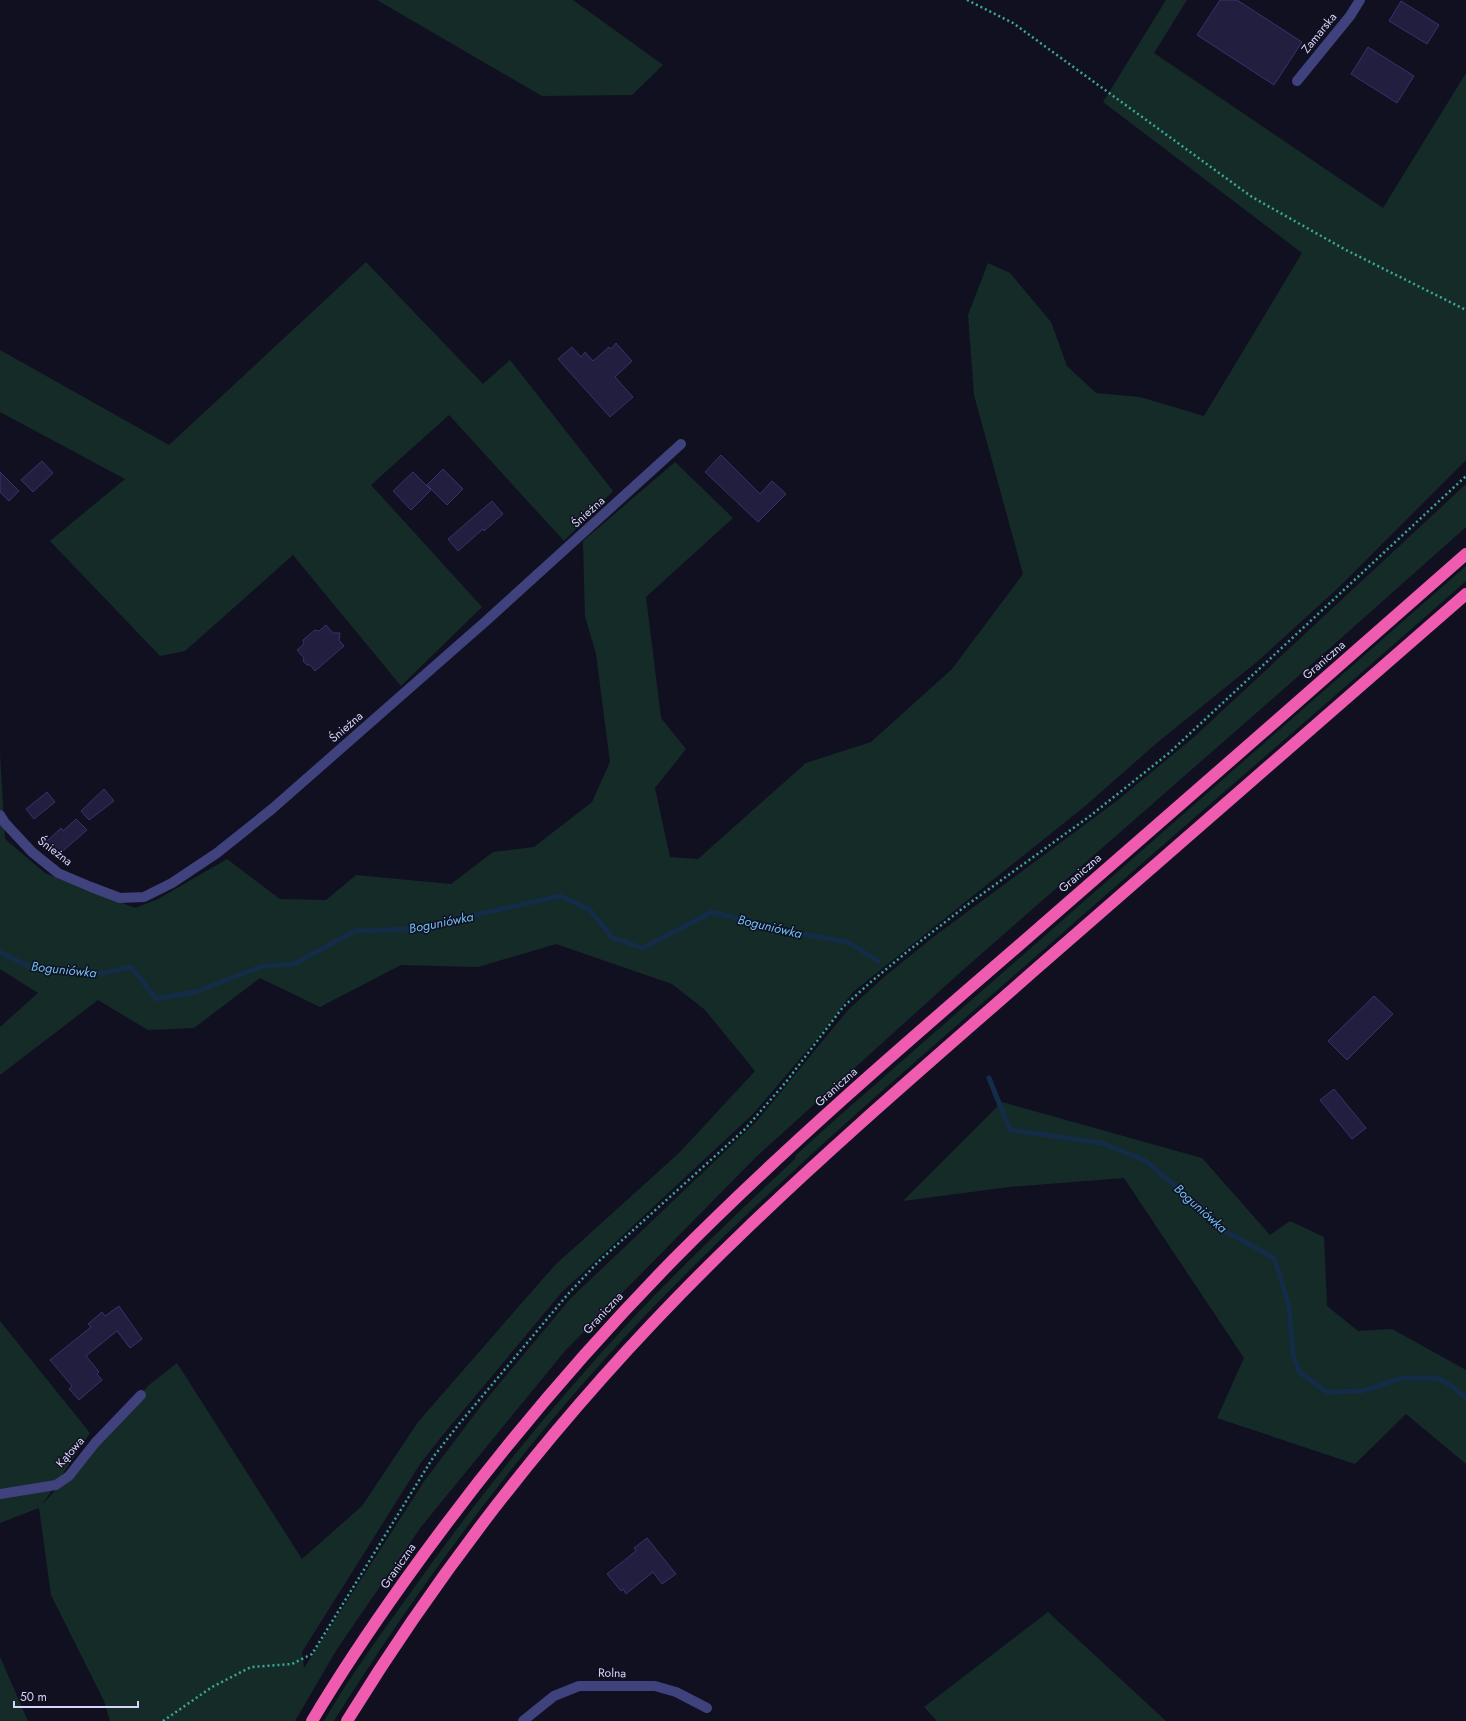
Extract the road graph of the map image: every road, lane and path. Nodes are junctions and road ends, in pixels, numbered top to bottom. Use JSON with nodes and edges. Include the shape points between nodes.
{"nodes":[{"id":1,"x":966,"y":0,"type":"edge"},
{"id":2,"x":1360,"y":0,"type":"edge"},
{"id":3,"x":1297,"y":81,"type":"dead end"},
{"id":4,"x":1466,"y":310,"type":"edge"},
{"id":5,"x":681,"y":444,"type":"dead end"},
{"id":6,"x":1466,"y":476,"type":"edge"},
{"id":7,"x":1466,"y":554,"type":"edge"},
{"id":8,"x":1466,"y":594,"type":"edge"},
{"id":9,"x":0,"y":815,"type":"edge"},
{"id":10,"x":141,"y":1394,"type":"dead end"},
{"id":11,"x":0,"y":1494,"type":"edge"},
{"id":12,"x":707,"y":1708,"type":"dead end"},
{"id":13,"x":163,"y":1721,"type":"edge"},
{"id":14,"x":312,"y":1721,"type":"edge"},
{"id":15,"x":347,"y":1721,"type":"edge"},
{"id":16,"x":523,"y":1721,"type":"edge"}],
"edges":[{"from":1,"to":4,"type":"path","via":[[1014,23],[1252,197],[1346,250]]},
{"from":2,"to":3,"type":"street","name":"Zamarska"},
{"from":5,"to":9,"type":"street","name":"Śnieżna","via":[[486,622],[272,809],[217,853],[172,883],[144,897],[120,898],[91,887],[58,873],[32,852]]},
{"from":6,"to":13,"type":"path","via":[[1168,753],[1090,816],[908,951],[843,1007],[816,1046],[764,1109],[594,1267],[568,1294],[464,1418],[434,1456],[312,1654],[292,1664],[250,1667],[212,1687]]},
{"from":7,"to":14,"type":"highway","name":"Graniczna","via":[[826,1114],[675,1259],[560,1382],[478,1481],[373,1626]]},
{"from":8,"to":15,"type":"highway","via":[[853,1131],[772,1204],[698,1276],[594,1387],[504,1496],[446,1572]]},
{"from":10,"to":11,"type":"street","name":"Kątowa","via":[[95,1443],[69,1476],[56,1485]]},
{"from":12,"to":16,"type":"street","name":"Rolna","via":[[676,1692],[655,1686],[579,1686],[554,1696]]}]}
